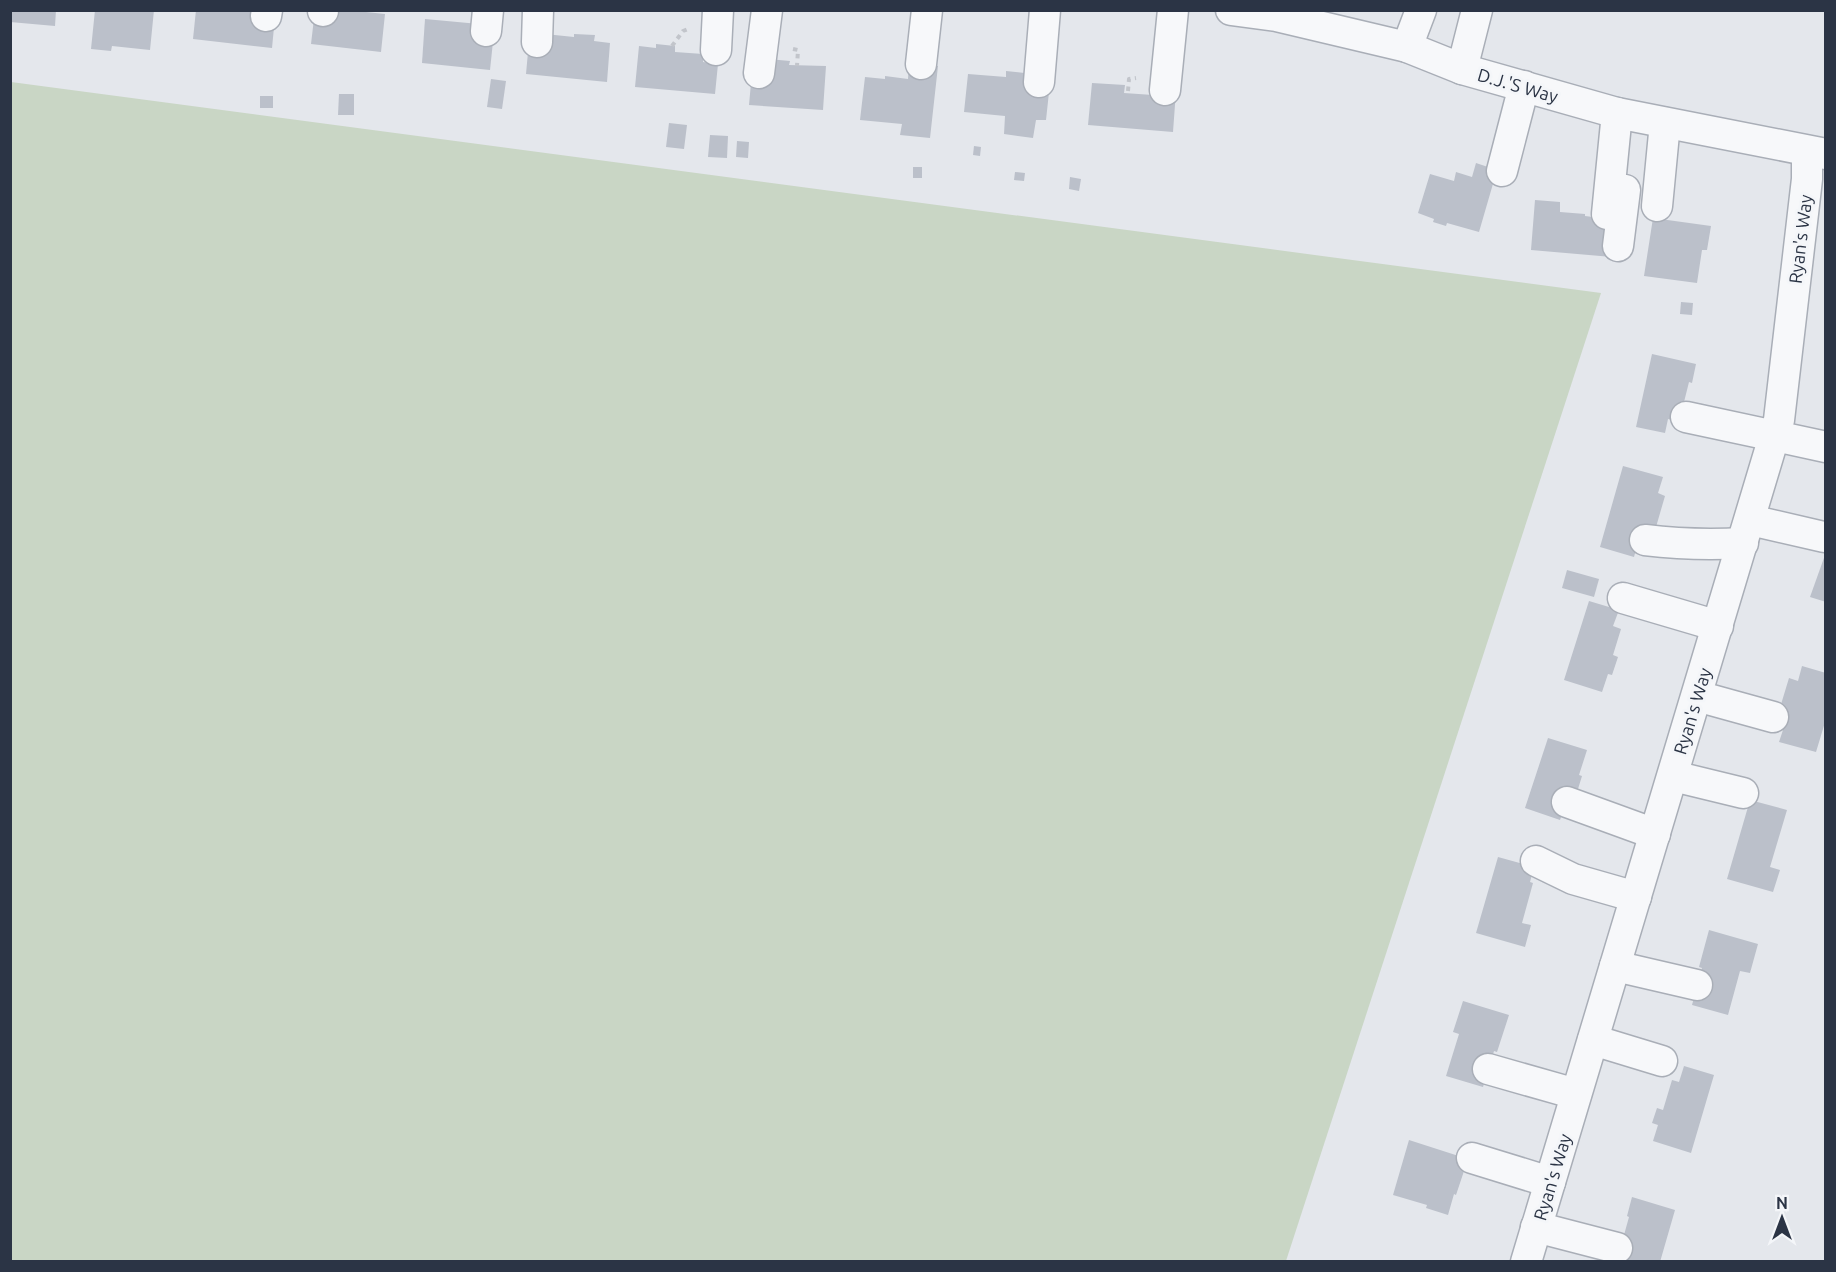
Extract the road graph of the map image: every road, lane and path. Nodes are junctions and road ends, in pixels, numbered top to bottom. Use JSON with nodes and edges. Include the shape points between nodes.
{"nodes":[{"id":1,"x":538,"y":10,"type":"edge"},
{"id":2,"x":718,"y":10,"type":"edge"},
{"id":3,"x":767,"y":10,"type":"edge"},
{"id":4,"x":927,"y":10,"type":"edge"},
{"id":5,"x":1045,"y":10,"type":"edge"},
{"id":6,"x":1173,"y":10,"type":"edge"},
{"id":7,"x":1231,"y":10,"type":"edge"},
{"id":8,"x":1421,"y":10,"type":"edge"},
{"id":9,"x":1477,"y":10,"type":"edge"},
{"id":10,"x":537,"y":42,"type":"dead end"},
{"id":11,"x":1407,"y":47,"type":"junction"},
{"id":12,"x":716,"y":50,"type":"dead end"},
{"id":13,"x":921,"y":64,"type":"dead end"},
{"id":14,"x":1462,"y":69,"type":"junction"},
{"id":15,"x":759,"y":73,"type":"dead end"},
{"id":16,"x":1040,"y":82,"type":"dead end"},
{"id":17,"x":1524,"y":86,"type":"junction"},
{"id":18,"x":1165,"y":90,"type":"dead end"},
{"id":19,"x":1617,"y":113,"type":"junction"},
{"id":20,"x":1665,"y":123,"type":"junction"},
{"id":21,"x":1816,"y":153,"type":"edge"},
{"id":22,"x":1502,"y":171,"type":"dead end"},
{"id":23,"x":1611,"y":176,"type":"junction"},
{"id":24,"x":1657,"y":206,"type":"dead end"},
{"id":25,"x":1607,"y":214,"type":"dead end"},
{"id":26,"x":1618,"y":246,"type":"dead end"},
{"id":27,"x":1686,"y":417,"type":"dead end"},
{"id":28,"x":1774,"y":436,"type":"junction"},
{"id":29,"x":1826,"y":447,"type":"edge"},
{"id":30,"x":1746,"y":531,"type":"junction"},
{"id":31,"x":1824,"y":537,"type":"edge"},
{"id":32,"x":1645,"y":540,"type":"dead end"},
{"id":33,"x":1623,"y":598,"type":"dead end"},
{"id":34,"x":1718,"y":626,"type":"junction"},
{"id":35,"x":1697,"y":696,"type":"junction"},
{"id":36,"x":1773,"y":717,"type":"dead end"},
{"id":37,"x":1673,"y":776,"type":"junction"},
{"id":38,"x":1743,"y":793,"type":"dead end"},
{"id":39,"x":1566,"y":802,"type":"dead end"},
{"id":40,"x":1655,"y":834,"type":"junction"},
{"id":41,"x":1536,"y":861,"type":"dead end"},
{"id":42,"x":1636,"y":897,"type":"junction"},
{"id":43,"x":1615,"y":966,"type":"junction"},
{"id":44,"x":1697,"y":985,"type":"dead end"},
{"id":45,"x":1593,"y":1040,"type":"junction"},
{"id":46,"x":1662,"y":1061,"type":"dead end"},
{"id":47,"x":1488,"y":1069,"type":"dead end"},
{"id":48,"x":1576,"y":1094,"type":"junction"},
{"id":49,"x":1472,"y":1158,"type":"dead end"},
{"id":50,"x":1550,"y":1182,"type":"junction"},
{"id":51,"x":1536,"y":1227,"type":"junction"},
{"id":52,"x":1617,"y":1248,"type":"dead end"},
{"id":53,"x":1526,"y":1262,"type":"edge"}],
"edges":[{"from":1,"to":10,"type":"street"},
{"from":2,"to":12,"type":"street"},
{"from":3,"to":15,"type":"street"},
{"from":4,"to":13,"type":"street"},
{"from":5,"to":16,"type":"street"},
{"from":6,"to":18,"type":"street"},
{"from":7,"to":11,"type":"street","name":"D.J.'S Way","via":[[1276,16]]},
{"from":8,"to":11,"type":"street"},
{"from":9,"to":14,"type":"street"},
{"from":11,"to":14,"type":"street","name":"D.J.'S Way"},
{"from":14,"to":17,"type":"street","name":"D.J.'S Way"},
{"from":17,"to":19,"type":"street","name":"D.J.'S Way"},
{"from":17,"to":22,"type":"street"},
{"from":19,"to":20,"type":"street","name":"D.J.'S Way"},
{"from":19,"to":23,"type":"street"},
{"from":20,"to":21,"type":"street","name":"D.J.'S Way"},
{"from":20,"to":24,"type":"street"},
{"from":21,"to":28,"type":"street","name":"Ryan's Way","via":[[1807,179],[1782,399]]},
{"from":23,"to":25,"type":"street"},
{"from":23,"to":26,"type":"street","via":[[1625,191]]},
{"from":27,"to":28,"type":"street"},
{"from":28,"to":29,"type":"street"},
{"from":28,"to":30,"type":"street","name":"Ryan's Way"},
{"from":30,"to":31,"type":"street"},
{"from":30,"to":32,"type":"street","via":[[1707,545]]},
{"from":30,"to":34,"type":"street","name":"Ryan's Way"},
{"from":33,"to":34,"type":"street"},
{"from":34,"to":35,"type":"street","name":"Ryan's Way"},
{"from":35,"to":36,"type":"street"},
{"from":35,"to":37,"type":"street","name":"Ryan's Way"},
{"from":37,"to":38,"type":"street"},
{"from":37,"to":40,"type":"street","name":"Ryan's Way"},
{"from":39,"to":40,"type":"street"},
{"from":40,"to":42,"type":"street","name":"Ryan's Way"},
{"from":41,"to":42,"type":"street","via":[[1573,879]]},
{"from":42,"to":43,"type":"street","name":"Ryan's Way"},
{"from":43,"to":44,"type":"street"},
{"from":43,"to":45,"type":"street","name":"Ryan's Way"},
{"from":45,"to":46,"type":"street"},
{"from":45,"to":48,"type":"street","name":"Ryan's Way"},
{"from":47,"to":48,"type":"street"},
{"from":48,"to":50,"type":"street","name":"Ryan's Way"},
{"from":49,"to":50,"type":"street"},
{"from":50,"to":51,"type":"street","name":"Ryan's Way"},
{"from":51,"to":52,"type":"street"},
{"from":51,"to":53,"type":"street","name":"Ryan's Way"}]}
